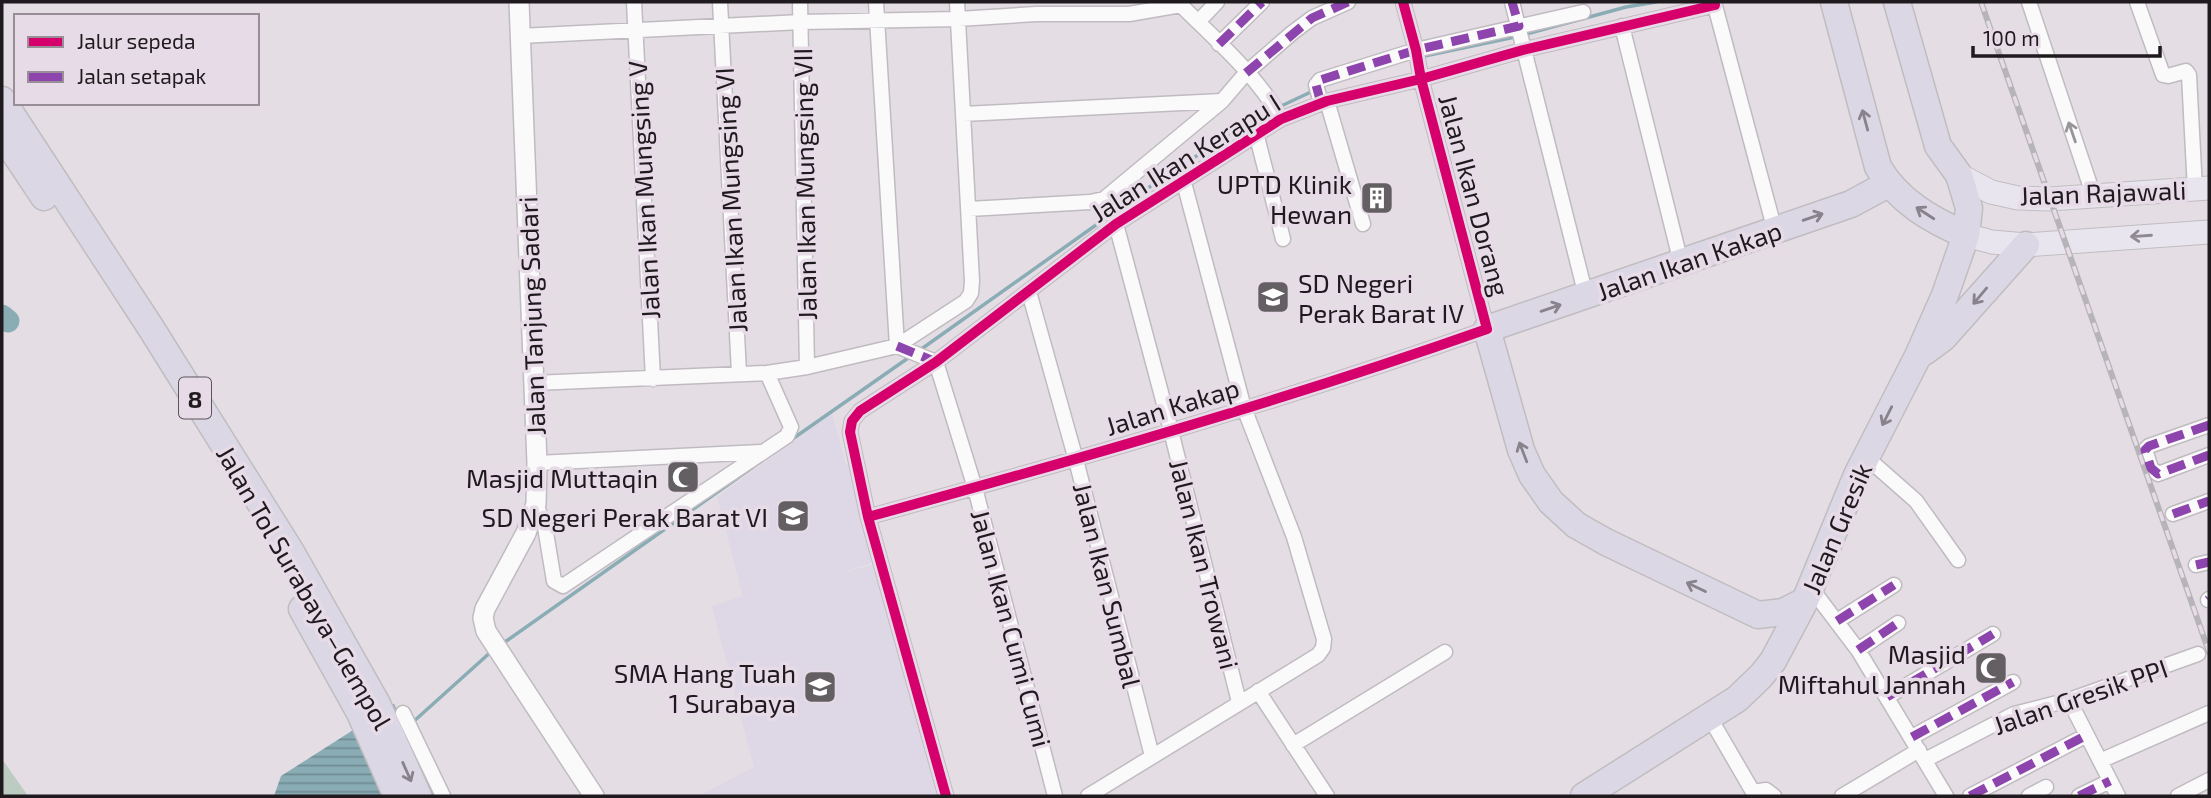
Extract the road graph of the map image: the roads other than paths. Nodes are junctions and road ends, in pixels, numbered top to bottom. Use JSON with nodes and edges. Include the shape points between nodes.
{"nodes":[{"id":1,"x":519,"y":2,"type":"edge"},
{"id":2,"x":634,"y":2,"type":"edge"},
{"id":3,"x":720,"y":2,"type":"edge"},
{"id":4,"x":800,"y":2,"type":"edge"},
{"id":5,"x":876,"y":2,"type":"edge"},
{"id":6,"x":957,"y":2,"type":"edge"},
{"id":7,"x":1217,"y":2,"type":"edge"},
{"id":8,"x":1262,"y":2,"type":"edge"},
{"id":9,"x":1348,"y":2,"type":"edge"},
{"id":10,"x":1403,"y":2,"type":"edge"},
{"id":11,"x":1512,"y":2,"type":"edge"},
{"id":12,"x":1834,"y":2,"type":"edge"},
{"id":13,"x":1897,"y":2,"type":"edge"},
{"id":14,"x":2029,"y":2,"type":"edge"},
{"id":15,"x":2137,"y":2,"type":"edge"},
{"id":16,"x":1180,"y":3,"type":"edge"},
{"id":17,"x":1714,"y":3,"type":"edge"},
{"id":18,"x":1035,"y":8,"type":"edge"},
{"id":19,"x":1583,"y":12,"type":"dead end"},
{"id":20,"x":958,"y":19,"type":"junction"},
{"id":21,"x":876,"y":20,"type":"junction"},
{"id":22,"x":801,"y":22,"type":"junction"},
{"id":23,"x":1198,"y":22,"type":"junction"},
{"id":24,"x":721,"y":26,"type":"junction"},
{"id":25,"x":1622,"y":26,"type":"junction"},
{"id":26,"x":635,"y":31,"type":"junction"},
{"id":27,"x":520,"y":36,"type":"junction"},
{"id":28,"x":1521,"y":39,"type":"junction"},
{"id":29,"x":1219,"y":44,"type":"junction"},
{"id":30,"x":1417,"y":52,"type":"junction"},
{"id":31,"x":1246,"y":73,"type":"junction"},
{"id":32,"x":1420,"y":75,"type":"junction"},
{"id":33,"x":2,"y":100,"type":"edge"},
{"id":34,"x":1222,"y":101,"type":"junction"},
{"id":35,"x":1324,"y":102,"type":"junction"},
{"id":36,"x":963,"y":114,"type":"junction"},
{"id":37,"x":1278,"y":114,"type":"junction"},
{"id":38,"x":1256,"y":133,"type":"junction"},
{"id":39,"x":2,"y":134,"type":"edge"},
{"id":40,"x":1959,"y":176,"type":"junction"},
{"id":41,"x":1183,"y":179,"type":"junction"},
{"id":42,"x":1888,"y":184,"type":"junction"},
{"id":43,"x":2202,"y":189,"type":"edge"},
{"id":44,"x":2094,"y":197,"type":"junction"},
{"id":45,"x":969,"y":209,"type":"junction"},
{"id":46,"x":1116,"y":223,"type":"junction"},
{"id":47,"x":1363,"y":224,"type":"dead end"},
{"id":48,"x":1775,"y":231,"type":"junction"},
{"id":49,"x":2209,"y":233,"type":"edge"},
{"id":50,"x":1966,"y":236,"type":"junction"},
{"id":51,"x":1283,"y":239,"type":"dead end"},
{"id":52,"x":2026,"y":245,"type":"junction"},
{"id":53,"x":1681,"y":263,"type":"junction"},
{"id":54,"x":1029,"y":292,"type":"junction"},
{"id":55,"x":1586,"y":296,"type":"junction"},
{"id":56,"x":1487,"y":329,"type":"junction"},
{"id":57,"x":898,"y":346,"type":"junction"},
{"id":58,"x":1919,"y":356,"type":"junction"},
{"id":59,"x":935,"y":362,"type":"junction"},
{"id":60,"x":807,"y":367,"type":"junction"},
{"id":61,"x":739,"y":373,"type":"junction"},
{"id":62,"x":767,"y":373,"type":"junction"},
{"id":63,"x":653,"y":379,"type":"junction"},
{"id":64,"x":534,"y":383,"type":"junction"},
{"id":65,"x":1244,"y":408,"type":"junction"},
{"id":66,"x":2209,"y":425,"type":"edge"},
{"id":67,"x":1171,"y":431,"type":"junction"},
{"id":68,"x":763,"y":452,"type":"junction"},
{"id":69,"x":2209,"y":455,"type":"edge"},
{"id":70,"x":1866,"y":457,"type":"junction"},
{"id":71,"x":1076,"y":460,"type":"junction"},
{"id":72,"x":537,"y":463,"type":"junction"},
{"id":73,"x":975,"y":488,"type":"junction"},
{"id":74,"x":2209,"y":501,"type":"edge"},
{"id":75,"x":536,"y":504,"type":"junction"},
{"id":76,"x":2173,"y":514,"type":"dead end"},
{"id":77,"x":868,"y":517,"type":"junction"},
{"id":78,"x":1958,"y":560,"type":"dead end"},
{"id":79,"x":1894,"y":584,"type":"dead end"},
{"id":80,"x":1808,"y":595,"type":"junction"},
{"id":81,"x":1758,"y":615,"type":"junction"},
{"id":82,"x":1837,"y":621,"type":"junction"},
{"id":83,"x":1898,"y":623,"type":"dead end"},
{"id":84,"x":1993,"y":634,"type":"dead end"},
{"id":85,"x":1858,"y":650,"type":"junction"},
{"id":86,"x":1445,"y":652,"type":"dead end"},
{"id":87,"x":2199,"y":654,"type":"dead end"},
{"id":88,"x":1773,"y":661,"type":"junction"},
{"id":89,"x":2013,"y":682,"type":"dead end"},
{"id":90,"x":1258,"y":691,"type":"junction"},
{"id":91,"x":1887,"y":697,"type":"junction"},
{"id":92,"x":2069,"y":700,"type":"junction"},
{"id":93,"x":1239,"y":702,"type":"junction"},
{"id":94,"x":369,"y":709,"type":"junction"},
{"id":95,"x":2209,"y":713,"type":"edge"},
{"id":96,"x":1710,"y":718,"type":"junction"},
{"id":97,"x":406,"y":720,"type":"dead end"},
{"id":98,"x":2087,"y":735,"type":"junction"},
{"id":99,"x":1293,"y":745,"type":"junction"},
{"id":100,"x":1919,"y":749,"type":"junction"},
{"id":101,"x":1152,"y":757,"type":"junction"},
{"id":102,"x":2100,"y":761,"type":"junction"},
{"id":103,"x":2110,"y":780,"type":"junction"},
{"id":104,"x":2209,"y":780,"type":"edge"},
{"id":105,"x":2046,"y":787,"type":"dead end"},
{"id":106,"x":1750,"y":794,"type":"edge"},
{"id":107,"x":397,"y":796,"type":"edge"},
{"id":108,"x":418,"y":796,"type":"edge"},
{"id":109,"x":443,"y":796,"type":"edge"},
{"id":110,"x":594,"y":796,"type":"edge"},
{"id":111,"x":946,"y":796,"type":"edge"},
{"id":112,"x":1055,"y":796,"type":"edge"},
{"id":113,"x":1088,"y":796,"type":"edge"},
{"id":114,"x":1327,"y":796,"type":"edge"},
{"id":115,"x":1584,"y":796,"type":"edge"},
{"id":116,"x":1774,"y":796,"type":"edge"},
{"id":117,"x":1842,"y":796,"type":"edge"},
{"id":118,"x":1946,"y":796,"type":"edge"},
{"id":119,"x":1970,"y":796,"type":"edge"},
{"id":120,"x":2029,"y":796,"type":"edge"},
{"id":121,"x":2079,"y":796,"type":"edge"},
{"id":122,"x":2118,"y":796,"type":"edge"},
{"id":123,"x":2178,"y":796,"type":"edge"}],
"edges":[{"from":1,"to":27,"type":"street","name":"Jalan Tanjung Sadari"},
{"from":2,"to":26,"type":"street","name":"Jalan Ikan Mungsing V"},
{"from":3,"to":24,"type":"street","name":"Jalan Ikan Mungsing VI"},
{"from":4,"to":22,"type":"street","name":"Jalan Ikan Mungsing VII"},
{"from":5,"to":21,"type":"street"},
{"from":6,"to":20,"type":"street"},
{"from":7,"to":23,"type":"street"},
{"from":8,"to":29,"type":"street"},
{"from":9,"to":31,"type":"street","via":[[1312,18]]},
{"from":10,"to":30,"type":"street"},
{"from":11,"to":28,"type":"street"},
{"from":42,"to":12,"type":"highway","one_way":true,"via":[[1878,167]]},
{"from":13,"to":40,"type":"highway","name":"Jalan Gresik","via":[[1938,146]]},
{"from":44,"to":14,"type":"street","one_way":true},
{"from":15,"to":43,"type":"street","via":[[2163,75],[2186,71],[2189,75]]},
{"from":16,"to":18,"type":"street","via":[[1129,14]]},
{"from":16,"to":23,"type":"street"},
{"from":17,"to":25,"type":"street","name":"Jalan Ikan Kerapu I"},
{"from":17,"to":48,"type":"street"},
{"from":18,"to":20,"type":"street"},
{"from":19,"to":28,"type":"street"},
{"from":20,"to":21,"type":"street"},
{"from":20,"to":36,"type":"street"},
{"from":21,"to":22,"type":"street"},
{"from":21,"to":57,"type":"street"},
{"from":22,"to":24,"type":"street"},
{"from":22,"to":60,"type":"street","name":"Jalan Ikan Mungsing VII"},
{"from":23,"to":29,"type":"street"},
{"from":24,"to":26,"type":"street"},
{"from":24,"to":61,"type":"street","name":"Jalan Ikan Mungsing VI"},
{"from":25,"to":28,"type":"street","name":"Jalan Ikan Kerapu I"},
{"from":25,"to":53,"type":"street"},
{"from":26,"to":27,"type":"street"},
{"from":26,"to":63,"type":"street","name":"Jalan Ikan Mungsing V"},
{"from":27,"to":64,"type":"street","name":"Jalan Tanjung Sadari"},
{"from":28,"to":30,"type":"street"},
{"from":28,"to":32,"type":"street","name":"Jalan Ikan Kerapu I"},
{"from":28,"to":55,"type":"street"},
{"from":29,"to":31,"type":"street"},
{"from":30,"to":32,"type":"street","name":"Jalan Ikan Dorang"},
{"from":30,"to":35,"type":"street","via":[[1320,80],[1316,85]]},
{"from":31,"to":34,"type":"street"},
{"from":31,"to":37,"type":"street"},
{"from":32,"to":35,"type":"street","name":"Jalan Ikan Kerapu I"},
{"from":32,"to":56,"type":"street","name":"Jalan Ikan Dorang"},
{"from":33,"to":94,"type":"highway","name":"Jalan Tol Surabaya–Gempol","number":"8","via":[[291,552]]},
{"from":34,"to":36,"type":"street"},
{"from":34,"to":45,"type":"street","via":[[1104,199]]},
{"from":35,"to":37,"type":"street","name":"Jalan Ikan Kerapu I"},
{"from":35,"to":47,"type":"street"},
{"from":36,"to":45,"type":"street"},
{"from":37,"to":38,"type":"street","name":"Jalan Ikan Kerapu I"},
{"from":38,"to":41,"type":"street","name":"Jalan Ikan Kerapu I"},
{"from":38,"to":51,"type":"street"},
{"from":39,"to":94,"type":"highway","name":"Jalan Tol Surabaya–Gempol","number":"8","via":[[135,333]]},
{"from":40,"to":44,"type":"main road","name":"Jalan Rajawali","via":[[1991,192],[2018,198]]},
{"from":40,"to":50,"type":"highway","name":"Jalan Gresik","via":[[1969,208]]},
{"from":41,"to":46,"type":"street","name":"Jalan Ikan Kerapu I"},
{"from":41,"to":65,"type":"street"},
{"from":48,"to":42,"type":"highway","name":"Jalan Ikan Kakap","one_way":true,"via":[[1851,204]]},
{"from":50,"to":42,"type":"highway","one_way":true,"via":[[1905,200]]},
{"from":43,"to":44,"type":"main road","name":"Jalan Rajawali"},
{"from":45,"to":57,"type":"street","via":[[971,293],[966,301]]},
{"from":46,"to":54,"type":"street","name":"Jalan Ikan Kerapu I"},
{"from":46,"to":67,"type":"street","name":"Jalan Ikan Trowani"},
{"from":48,"to":53,"type":"highway","name":"Jalan Ikan Kakap"},
{"from":49,"to":52,"type":"main road","name":"Jalan Rajawali","one_way":true},
{"from":50,"to":52,"type":"main road","name":"Jalan Rajawali"},
{"from":50,"to":58,"type":"highway","name":"Jalan Gresik"},
{"from":52,"to":58,"type":"highway","one_way":true,"via":[[1943,338]]},
{"from":53,"to":55,"type":"highway","name":"Jalan Ikan Kakap"},
{"from":54,"to":59,"type":"street","name":"Jalan Ikan Kerapu I"},
{"from":54,"to":71,"type":"street","name":"Jalan Ikan Sumbal"},
{"from":56,"to":55,"type":"highway","name":"Jalan Ikan Kakap","one_way":true},
{"from":56,"to":65,"type":"street","name":"Jalan Kakap"},
{"from":81,"to":56,"type":"highway","name":"Jalan Ikan Dorang","one_way":true,"via":[[1576,526],[1551,502],[1521,450]]},
{"from":57,"to":59,"type":"street"},
{"from":57,"to":60,"type":"street"},
{"from":58,"to":70,"type":"highway","name":"Jalan Gresik","one_way":true},
{"from":59,"to":73,"type":"street","name":"Jalan Ikan Cumi Cumi"},
{"from":59,"to":77,"type":"street","name":"Jalan Ikan Kerapu I","via":[[860,411],[852,421],[849,432]]},
{"from":60,"to":62,"type":"street"},
{"from":61,"to":62,"type":"street"},
{"from":61,"to":63,"type":"street"},
{"from":62,"to":68,"type":"street","via":[[791,428]]},
{"from":63,"to":64,"type":"street"},
{"from":64,"to":72,"type":"street","name":"Jalan Tanjung Sadari"},
{"from":65,"to":67,"type":"street","name":"Jalan Kakap"},
{"from":65,"to":90,"type":"street","via":[[1294,537],[1324,639],[1318,655]]},
{"from":66,"to":69,"type":"street","via":[[2145,450],[2158,474]]},
{"from":67,"to":71,"type":"street","name":"Jalan Kakap"},
{"from":67,"to":93,"type":"street","name":"Jalan Ikan Trowani"},
{"from":68,"to":72,"type":"street"},
{"from":68,"to":75,"type":"street","via":[[563,586],[554,581],[545,527]]},
{"from":70,"to":78,"type":"street","via":[[1916,501]]},
{"from":70,"to":80,"type":"highway","name":"Jalan Gresik"},
{"from":71,"to":73,"type":"street","name":"Jalan Kakap"},
{"from":71,"to":101,"type":"street","name":"Jalan Ikan Sumbal"},
{"from":72,"to":75,"type":"street","name":"Jalan Tanjung Sadari"},
{"from":73,"to":77,"type":"street","name":"Jalan Kakap"},
{"from":73,"to":112,"type":"street","name":"Jalan Ikan Cumi Cumi"},
{"from":74,"to":76,"type":"street"},
{"from":75,"to":110,"type":"street","name":"Jalan Tanjung Sadari","via":[[483,618],[486,631]]},
{"from":77,"to":111,"type":"street"},
{"from":79,"to":82,"type":"street"},
{"from":80,"to":81,"type":"highway","via":[[1783,612]]},
{"from":80,"to":82,"type":"street"},
{"from":80,"to":88,"type":"highway","name":"Jalan Gresik"},
{"from":81,"to":88,"type":"highway","via":[[1770,636]]},
{"from":82,"to":85,"type":"street"},
{"from":83,"to":85,"type":"street"},
{"from":84,"to":91,"type":"street"},
{"from":85,"to":91,"type":"street"},
{"from":86,"to":99,"type":"street"},
{"from":87,"to":92,"type":"street","name":"Jalan Gresik PPI"},
{"from":88,"to":96,"type":"highway","name":"Jalan Gresik","via":[[1746,692]]},
{"from":89,"to":100,"type":"street"},
{"from":90,"to":93,"type":"street"},
{"from":90,"to":99,"type":"street"},
{"from":91,"to":100,"type":"street"},
{"from":92,"to":98,"type":"street"},
{"from":92,"to":100,"type":"street","name":"Jalan Gresik PPI"},
{"from":93,"to":101,"type":"street"},
{"from":94,"to":107,"type":"highway","name":"Jalan Tol Surabaya–Gempol","number":"8"},
{"from":94,"to":108,"type":"highway","name":"Jalan Tol Surabaya–Gempol","number":"8","one_way":true},
{"from":95,"to":102,"type":"street"},
{"from":96,"to":106,"type":"street"},
{"from":96,"to":115,"type":"highway","name":"Jalan Gresik"},
{"from":97,"to":109,"type":"street"},
{"from":98,"to":102,"type":"street"},
{"from":98,"to":119,"type":"street"},
{"from":99,"to":114,"type":"street"},
{"from":100,"to":117,"type":"street"},
{"from":100,"to":118,"type":"street"},
{"from":101,"to":113,"type":"street"},
{"from":102,"to":103,"type":"street"},
{"from":103,"to":121,"type":"street"},
{"from":103,"to":122,"type":"street"},
{"from":104,"to":123,"type":"street"},
{"from":105,"to":120,"type":"street"},
{"from":106,"to":116,"type":"street","via":[[1766,790]]}]}
